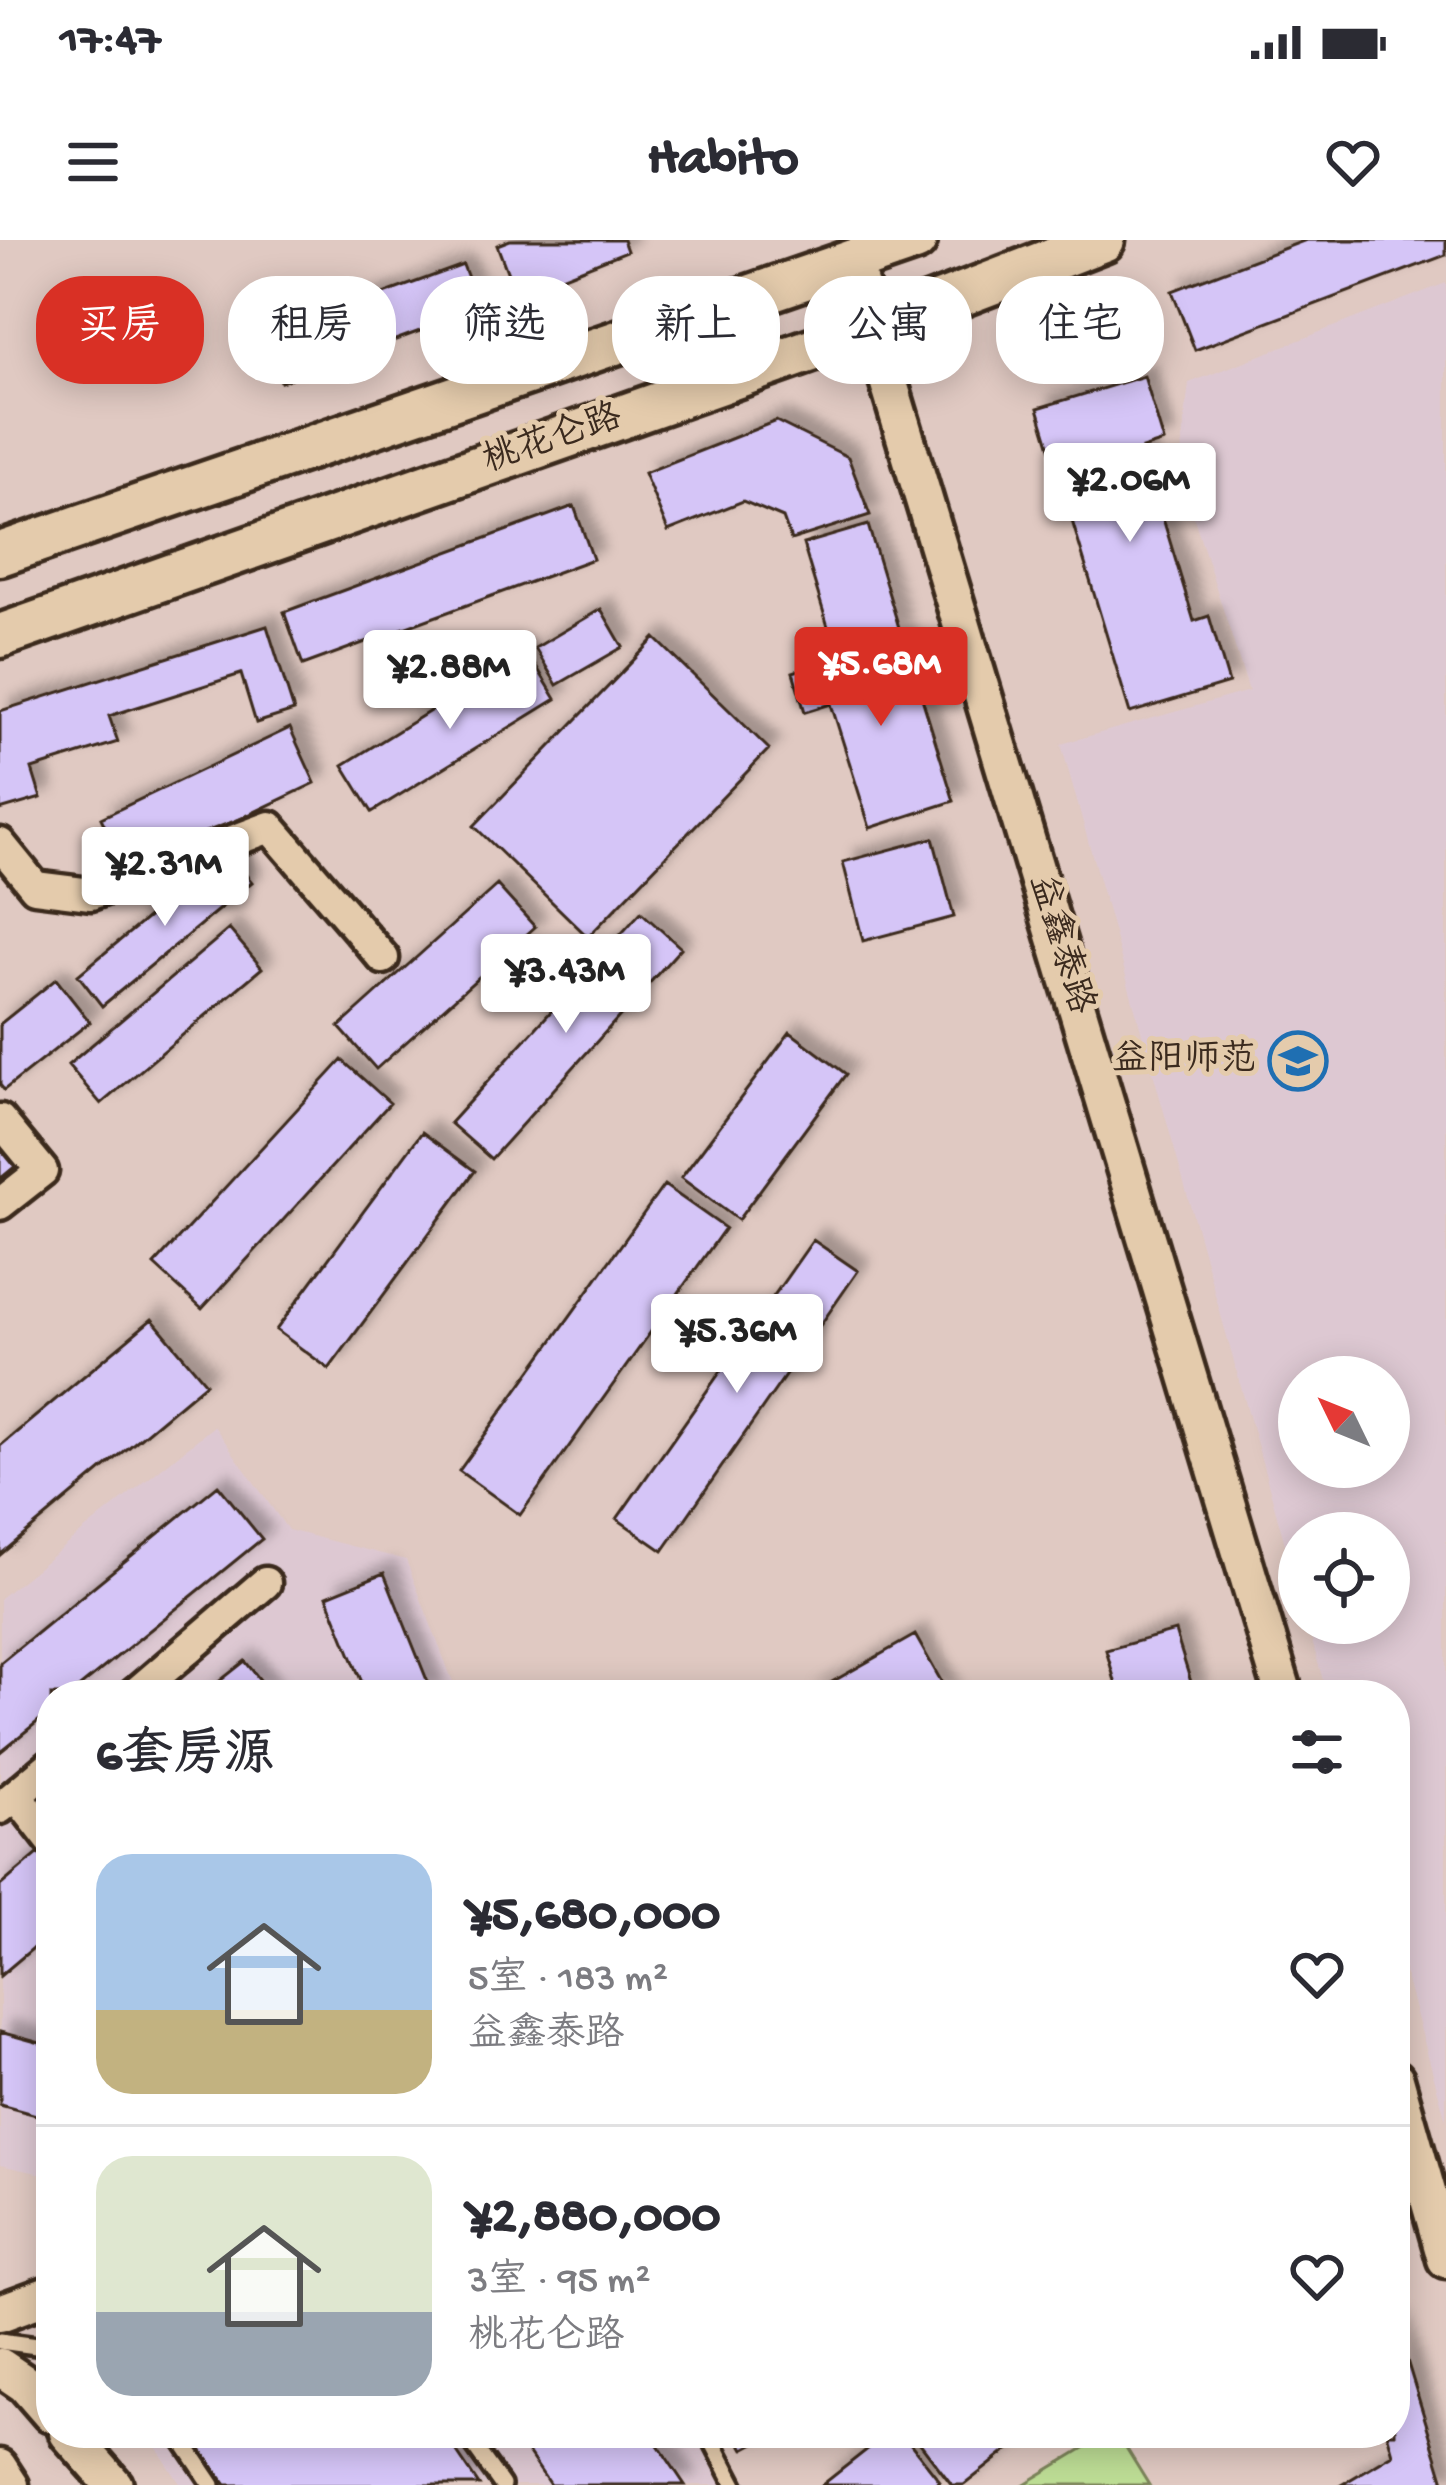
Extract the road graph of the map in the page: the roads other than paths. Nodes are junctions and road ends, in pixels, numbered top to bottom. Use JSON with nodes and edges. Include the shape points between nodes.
{"nodes":[{"id":1,"x":915,"y":240,"type":"edge"},
{"id":2,"x":1103,"y":240,"type":"edge"},
{"id":3,"x":853,"y":264,"type":"junction"},
{"id":4,"x":857,"y":276,"type":"edge"},
{"id":5,"x":972,"y":290,"type":"edge"},
{"id":6,"x":804,"y":353,"type":"edge"},
{"id":7,"x":891,"y":384,"type":"edge"},
{"id":8,"x":0,"y":554,"type":"edge"},
{"id":9,"x":0,"y":636,"type":"edge"},
{"id":10,"x":0,"y":844,"type":"edge"},
{"id":11,"x":383,"y":958,"type":"dead end"},
{"id":12,"x":0,"y":1120,"type":"edge"},
{"id":13,"x":0,"y":1204,"type":"edge"},
{"id":14,"x":265,"y":1583,"type":"dead end"},
{"id":15,"x":152,"y":1680,"type":"edge"},
{"id":16,"x":1280,"y":1680,"type":"edge"},
{"id":17,"x":36,"y":1778,"type":"edge"},
{"id":18,"x":8,"y":1802,"type":"edge"},
{"id":19,"x":36,"y":1827,"type":"edge"},
{"id":20,"x":1410,"y":2132,"type":"edge"},
{"id":21,"x":1446,"y":2258,"type":"edge"},
{"id":22,"x":36,"y":2300,"type":"edge"},
{"id":23,"x":0,"y":2313,"type":"edge"},
{"id":24,"x":0,"y":2341,"type":"edge"},
{"id":25,"x":36,"y":2346,"type":"edge"},
{"id":26,"x":0,"y":2368,"type":"edge"},
{"id":27,"x":36,"y":2397,"type":"edge"},
{"id":28,"x":81,"y":2448,"type":"edge"},
{"id":29,"x":187,"y":2448,"type":"edge"},
{"id":30,"x":476,"y":2448,"type":"edge"},
{"id":31,"x":716,"y":2448,"type":"edge"},
{"id":32,"x":0,"y":2465,"type":"edge"},
{"id":33,"x":14,"y":2485,"type":"edge"},
{"id":34,"x":114,"y":2485,"type":"edge"},
{"id":35,"x":212,"y":2485,"type":"edge"},
{"id":36,"x":502,"y":2485,"type":"edge"},
{"id":37,"x":735,"y":2485,"type":"edge"}],
"edges":[{"from":1,"to":3,"type":"main road","name":"桃花仑路"},
{"from":2,"to":5,"type":"main road","name":"桃花仑路"},
{"from":3,"to":4,"type":"street","name":"益鑫泰路"},
{"from":3,"to":8,"type":"main road","name":"桃花仑路"},
{"from":6,"to":9,"type":"main road","name":"桃花仑路"},
{"from":7,"to":16,"type":"street","name":"益鑫泰路"},
{"from":10,"to":11,"type":"street","via":[[34,887],[91,894],[270,826]]},
{"from":12,"to":13,"type":"street","via":[[42,1171]]},
{"from":14,"to":15,"type":"street"},
{"from":17,"to":18,"type":"street"},
{"from":18,"to":19,"type":"street"},
{"from":20,"to":21,"type":"street"},
{"from":22,"to":23,"type":"street"},
{"from":24,"to":25,"type":"lane"},
{"from":26,"to":27,"type":"street"},
{"from":28,"to":34,"type":"street"},
{"from":29,"to":35,"type":"lane"},
{"from":30,"to":36,"type":"lane"},
{"from":31,"to":37,"type":"lane"},
{"from":32,"to":33,"type":"street"}]}
